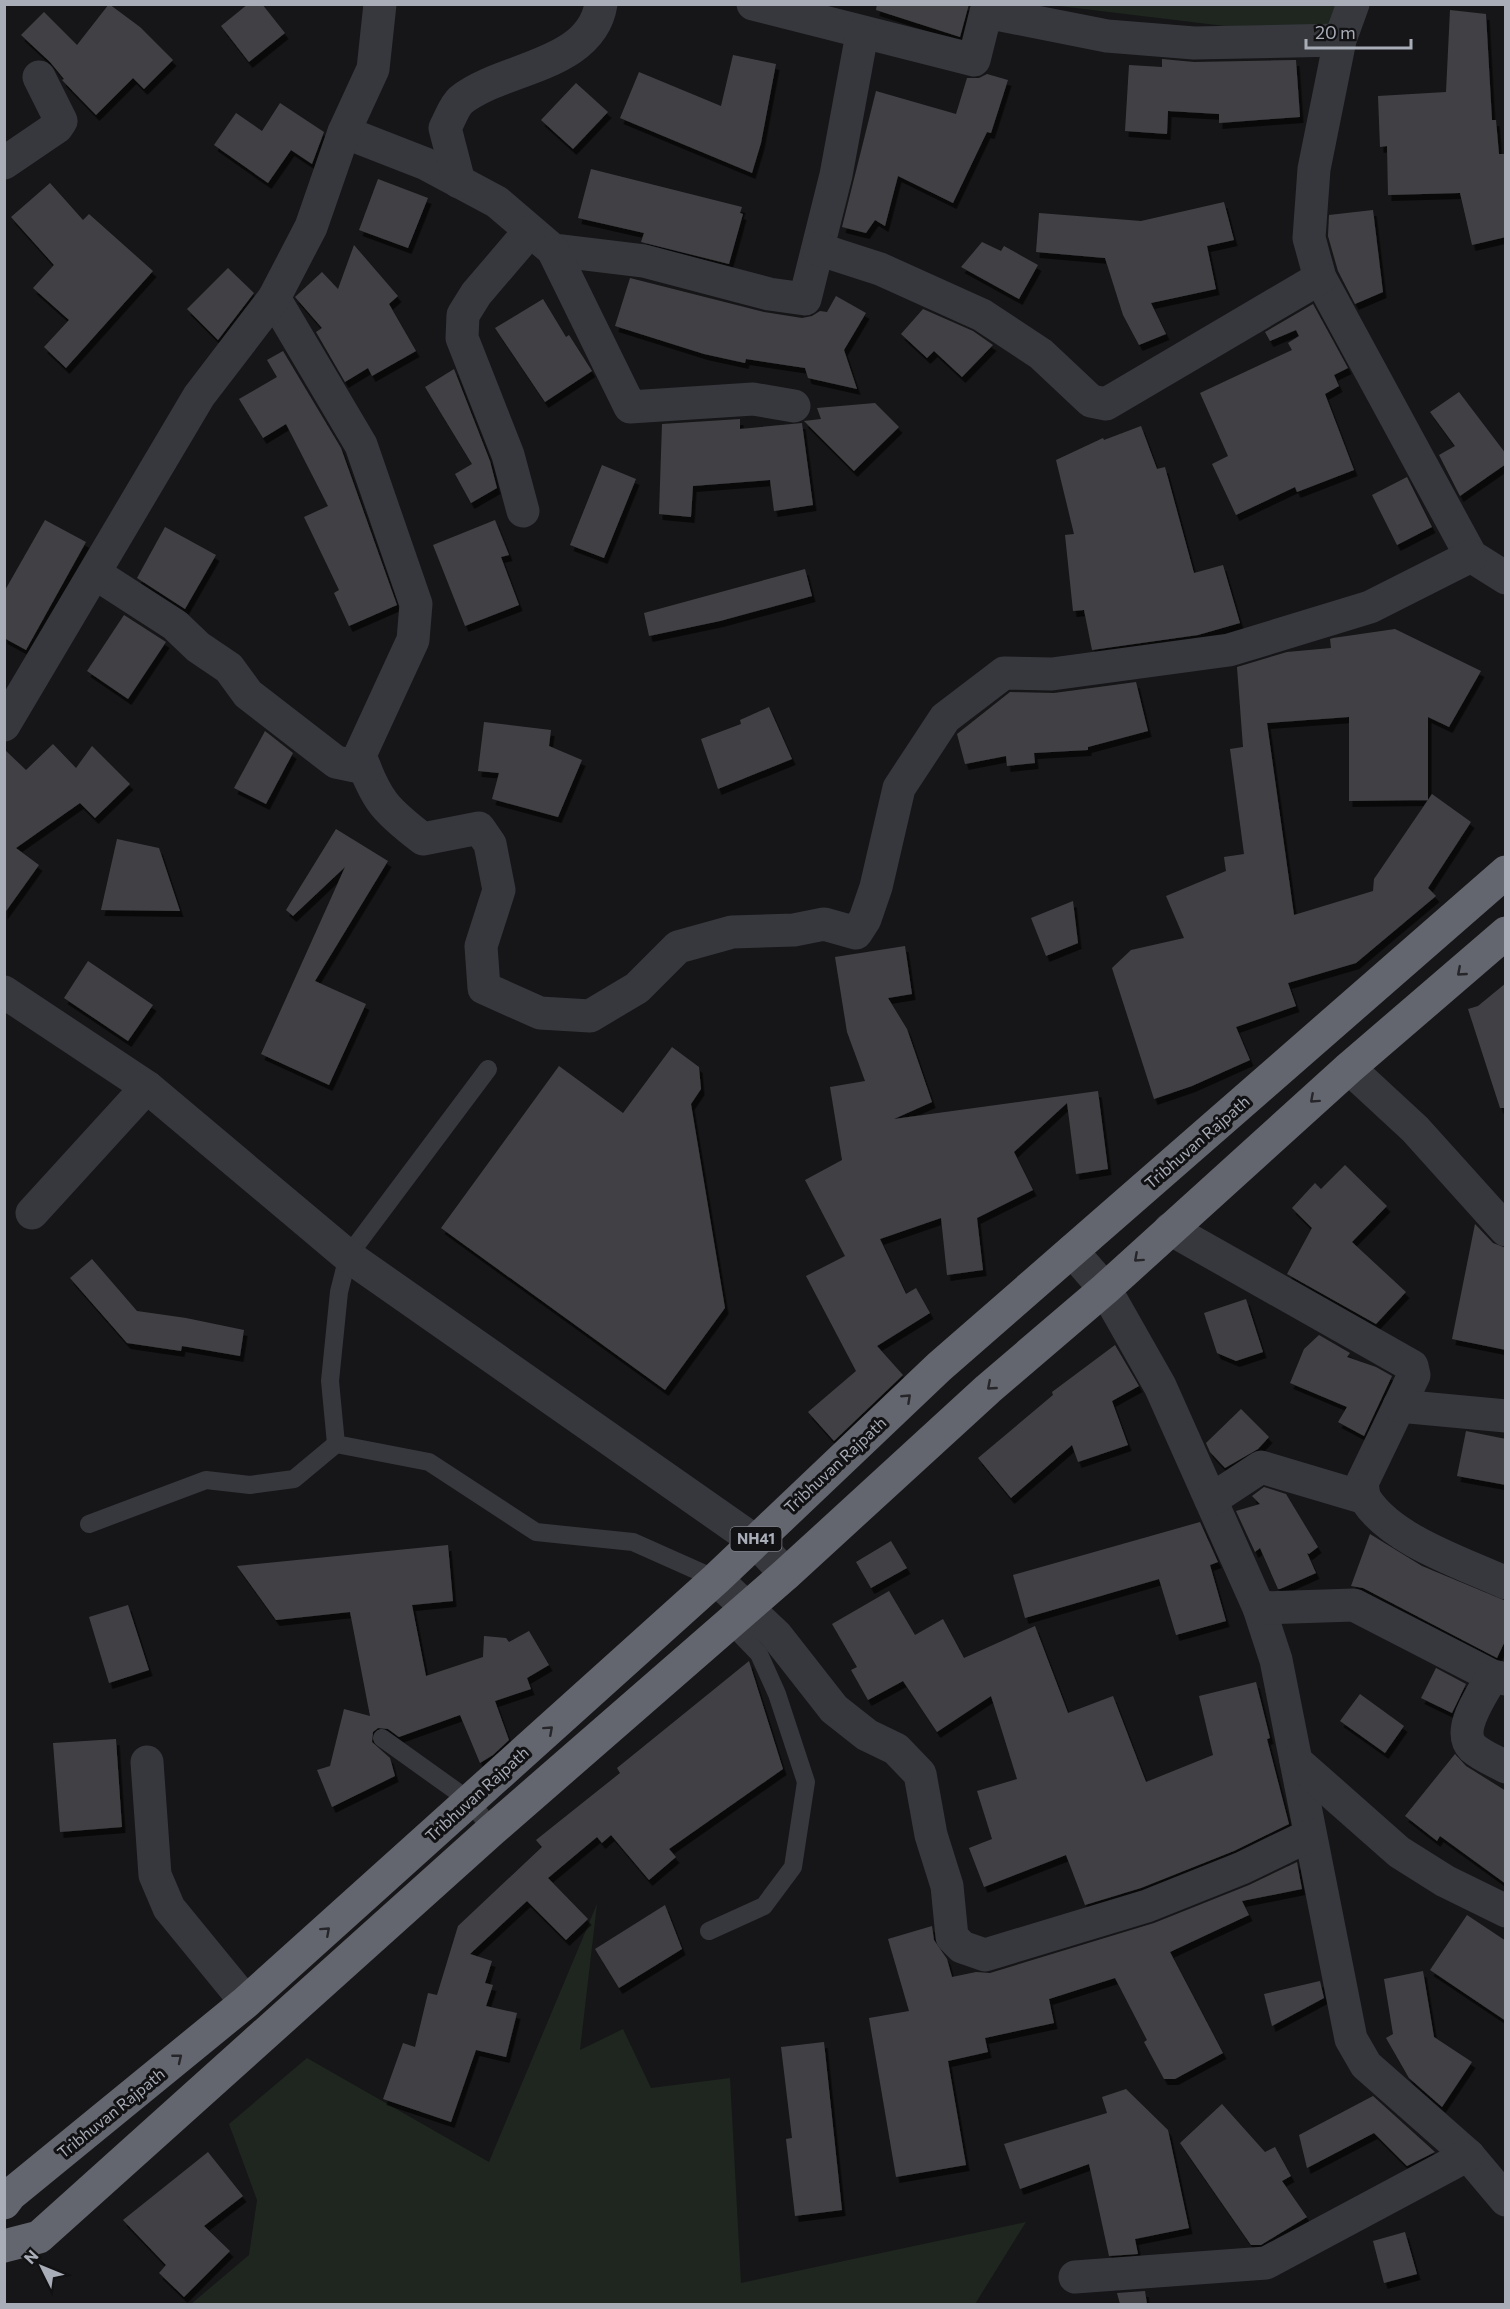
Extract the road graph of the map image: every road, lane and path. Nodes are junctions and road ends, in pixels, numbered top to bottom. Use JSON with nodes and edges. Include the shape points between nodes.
{"nodes":[{"id":1,"x":380,"y":4,"type":"edge"},
{"id":2,"x":601,"y":4,"type":"edge"},
{"id":3,"x":753,"y":4,"type":"edge"},
{"id":4,"x":1353,"y":4,"type":"edge"},
{"id":5,"x":862,"y":34,"type":"junction"},
{"id":6,"x":1340,"y":40,"type":"junction"},
{"id":7,"x":39,"y":77,"type":"dead end"},
{"id":8,"x":344,"y":132,"type":"junction"},
{"id":9,"x":4,"y":163,"type":"edge"},
{"id":10,"x":459,"y":182,"type":"junction"},
{"id":11,"x":541,"y":241,"type":"junction"},
{"id":12,"x":818,"y":249,"type":"junction"},
{"id":13,"x":1320,"y":278,"type":"junction"},
{"id":14,"x":274,"y":298,"type":"junction"},
{"id":15,"x":794,"y":406,"type":"dead end"},
{"id":16,"x":523,"y":510,"type":"dead end"},
{"id":17,"x":1471,"y":556,"type":"junction"},
{"id":18,"x":96,"y":574,"type":"junction"},
{"id":19,"x":1506,"y":578,"type":"edge"},
{"id":20,"x":6,"y":719,"type":"edge"},
{"id":21,"x":364,"y":768,"type":"junction"},
{"id":22,"x":1506,"y":872,"type":"edge"},
{"id":23,"x":1506,"y":933,"type":"edge"},
{"id":24,"x":4,"y":992,"type":"edge"},
{"id":25,"x":1349,"y":1068,"type":"junction"},
{"id":26,"x":488,"y":1069,"type":"dead end"},
{"id":27,"x":147,"y":1087,"type":"junction"},
{"id":28,"x":33,"y":1213,"type":"dead end"},
{"id":29,"x":1170,"y":1229,"type":"junction"},
{"id":30,"x":1506,"y":1230,"type":"edge"},
{"id":31,"x":1072,"y":1251,"type":"junction"},
{"id":32,"x":348,"y":1256,"type":"junction"},
{"id":33,"x":1105,"y":1289,"type":"junction"},
{"id":34,"x":1400,"y":1406,"type":"junction"},
{"id":35,"x":1506,"y":1416,"type":"edge"},
{"id":36,"x":336,"y":1444,"type":"junction"},
{"id":37,"x":1365,"y":1498,"type":"junction"},
{"id":38,"x":1211,"y":1500,"type":"junction"},
{"id":39,"x":89,"y":1524,"type":"dead end"},
{"id":40,"x":755,"y":1541,"type":"junction"},
{"id":41,"x":786,"y":1574,"type":"junction"},
{"id":42,"x":716,"y":1579,"type":"junction"},
{"id":43,"x":1506,"y":1583,"type":"edge"},
{"id":44,"x":1259,"y":1608,"type":"junction"},
{"id":45,"x":738,"y":1616,"type":"junction"},
{"id":46,"x":1499,"y":1677,"type":"edge"},
{"id":47,"x":382,"y":1738,"type":"dead end"},
{"id":48,"x":1296,"y":1761,"type":"junction"},
{"id":49,"x":147,"y":1762,"type":"dead end"},
{"id":50,"x":1506,"y":1767,"type":"edge"},
{"id":51,"x":470,"y":1801,"type":"junction"},
{"id":52,"x":492,"y":1830,"type":"junction"},
{"id":53,"x":1310,"y":1835,"type":"junction"},
{"id":54,"x":1506,"y":1911,"type":"edge"},
{"id":55,"x":709,"y":1931,"type":"dead end"},
{"id":56,"x":246,"y":2002,"type":"junction"},
{"id":57,"x":1468,"y":2155,"type":"junction"},
{"id":58,"x":1506,"y":2200,"type":"edge"},
{"id":59,"x":4,"y":2203,"type":"edge"},
{"id":60,"x":4,"y":2246,"type":"edge"},
{"id":61,"x":1075,"y":2277,"type":"dead end"}],
"edges":[{"from":1,"to":8,"type":"street","via":[[373,69]]},
{"from":2,"to":10,"type":"street","via":[[599,17],[583,38],[565,52],[477,90],[459,102],[445,128]]},
{"from":3,"to":5,"type":"street"},
{"from":4,"to":6,"type":"street"},
{"from":5,"to":6,"type":"street","via":[[974,60],[986,12],[1118,37],[1194,43]]},
{"from":5,"to":12,"type":"street"},
{"from":6,"to":13,"type":"street","via":[[1314,169],[1309,238]]},
{"from":7,"to":9,"type":"street","via":[[61,121]]},
{"from":8,"to":10,"type":"street","via":[[426,164]]},
{"from":8,"to":14,"type":"street","via":[[311,227]]},
{"from":10,"to":11,"type":"street","via":[[497,202]]},
{"from":11,"to":12,"type":"street","via":[[805,299]]},
{"from":11,"to":15,"type":"street","via":[[630,407],[753,399]]},
{"from":11,"to":16,"type":"street","via":[[476,294],[463,315],[462,338],[508,455]]},
{"from":12,"to":13,"type":"street","via":[[880,269],[982,315],[1041,354],[1091,400],[1107,404]]},
{"from":13,"to":17,"type":"street"},
{"from":14,"to":18,"type":"street","via":[[199,396]]},
{"from":14,"to":21,"type":"street","via":[[361,445],[416,604],[413,640],[360,755]]},
{"from":17,"to":19,"type":"street"},
{"from":17,"to":21,"type":"street","via":[[1370,607],[1229,650],[1052,674],[1004,673],[945,718],[899,788],[876,887],[866,919],[856,933],[824,924],[794,930],[732,932],[678,947],[637,988],[590,1016],[540,1013],[484,988],[481,946],[499,890],[490,844],[479,828],[423,839],[376,796]]},
{"from":18,"to":20,"type":"street"},
{"from":18,"to":21,"type":"street","via":[[175,625],[229,668],[248,694],[336,762]]},
{"from":22,"to":31,"type":"highway","name":"Tribhuvan Rajpath","number":"NH41"},
{"from":23,"to":25,"type":"highway","number":"NH41","one_way":true},
{"from":24,"to":27,"type":"street"},
{"from":25,"to":29,"type":"highway","number":"NH41","one_way":true},
{"from":25,"to":30,"type":"street","via":[[1415,1129]]},
{"from":26,"to":32,"type":"lane"},
{"from":27,"to":28,"type":"street"},
{"from":27,"to":32,"type":"street"},
{"from":29,"to":33,"type":"highway","number":"NH41","one_way":true},
{"from":29,"to":34,"type":"street","via":[[1413,1366],[1414,1375]]},
{"from":31,"to":33,"type":"street"},
{"from":40,"to":31,"type":"highway","name":"Tribhuvan Rajpath","number":"NH41","one_way":true,"via":[[939,1367]]},
{"from":32,"to":36,"type":"lane","via":[[339,1293],[330,1382]]},
{"from":32,"to":40,"type":"street"},
{"from":33,"to":38,"type":"street","via":[[1160,1386]]},
{"from":33,"to":41,"type":"highway","number":"NH41","one_way":true,"via":[[987,1389]]},
{"from":34,"to":35,"type":"street"},
{"from":34,"to":37,"type":"street","via":[[1362,1483]]},
{"from":36,"to":39,"type":"lane","via":[[294,1479],[250,1485],[206,1480]]},
{"from":36,"to":42,"type":"lane","via":[[429,1462],[536,1532],[633,1542]]},
{"from":37,"to":38,"type":"street","via":[[1261,1467]]},
{"from":37,"to":43,"type":"street","via":[[1383,1521],[1419,1543]]},
{"from":38,"to":44,"type":"street"},
{"from":40,"to":41,"type":"street"},
{"from":40,"to":42,"type":"highway","name":"Tribhuvan Rajpath","number":"NH41"},
{"from":41,"to":45,"type":"highway","number":"NH41"},
{"from":42,"to":45,"type":"street"},
{"from":51,"to":42,"type":"highway","name":"Tribhuvan Rajpath","number":"NH41","one_way":true},
{"from":44,"to":46,"type":"street","via":[[1354,1605]]},
{"from":44,"to":48,"type":"street","via":[[1275,1660]]},
{"from":45,"to":52,"type":"highway","number":"NH41"},
{"from":45,"to":53,"type":"street","via":[[776,1635],[834,1709],[867,1736],[896,1749],[920,1774],[931,1835],[947,1886],[952,1937],[962,1947],[985,1955],[1147,1906],[1242,1868]]},
{"from":45,"to":55,"type":"lane","via":[[777,1694],[806,1782],[793,1867],[764,1906]]},
{"from":46,"to":50,"type":"street","via":[[1466,1728],[1467,1739],[1474,1748]]},
{"from":47,"to":51,"type":"lane"},
{"from":48,"to":53,"type":"street"},
{"from":48,"to":54,"type":"street","via":[[1399,1852],[1444,1881]]},
{"from":49,"to":56,"type":"street","via":[[155,1875],[169,1908]]},
{"from":51,"to":52,"type":"lane"},
{"from":56,"to":51,"type":"highway","name":"Tribhuvan Rajpath","number":"NH41","one_way":true},
{"from":52,"to":60,"type":"highway","number":"NH41","via":[[39,2237]]},
{"from":53,"to":57,"type":"street","via":[[1351,2039],[1366,2065]]},
{"from":59,"to":56,"type":"highway","name":"Tribhuvan Rajpath","number":"NH41","one_way":true},
{"from":57,"to":58,"type":"street"},
{"from":57,"to":61,"type":"street","via":[[1266,2264]]}]}
